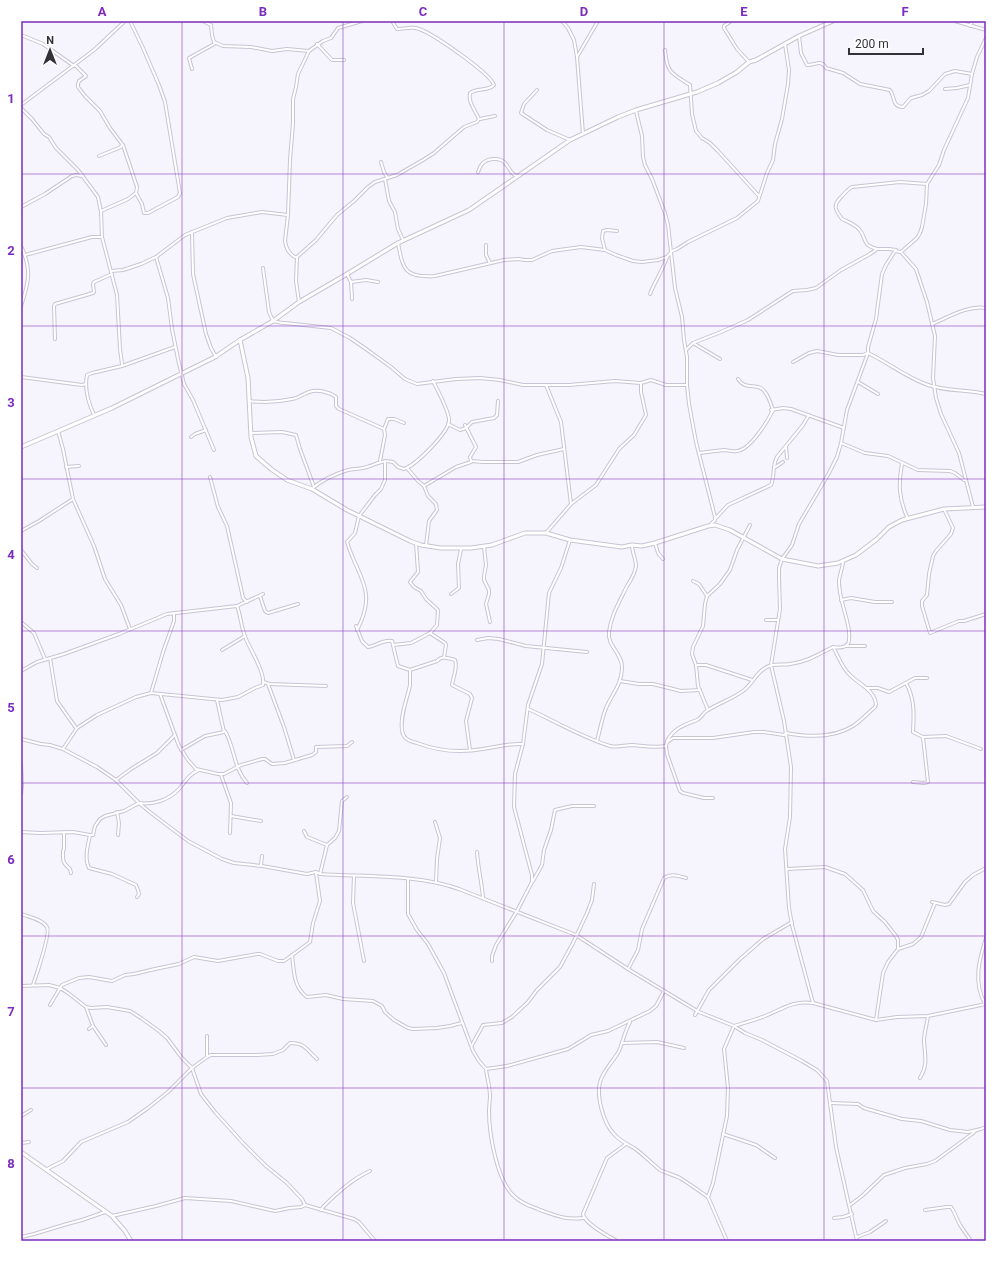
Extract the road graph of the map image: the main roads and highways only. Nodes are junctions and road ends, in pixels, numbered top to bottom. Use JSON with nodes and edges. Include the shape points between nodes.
{"nodes":[{"id":1,"x":833,"y":21,"type":"edge"},
{"id":2,"x":240,"y":340,"type":"junction"},
{"id":3,"x":21,"y":447,"type":"edge"},
{"id":4,"x":986,"y":507,"type":"edge"},
{"id":5,"x":21,"y":1152,"type":"edge"},
{"id":6,"x":131,"y":1241,"type":"edge"}],
"edges":[{"from":1,"to":2,"type":"main road","via":[[749,62],[727,79],[690,94],[636,110],[570,140],[469,210],[398,243]]},
{"from":2,"to":3,"type":"main road","via":[[216,357],[182,374],[112,408]]},
{"from":2,"to":4,"type":"main road","via":[[248,378],[251,433],[256,456],[287,480],[313,488],[359,516],[426,546],[484,547],[525,533],[546,533],[600,545],[642,546],[715,524],[782,559],[818,566],[843,561],[856,555],[896,523],[944,509]]},
{"from":5,"to":6,"type":"main road","via":[[107,1211]]}]}
